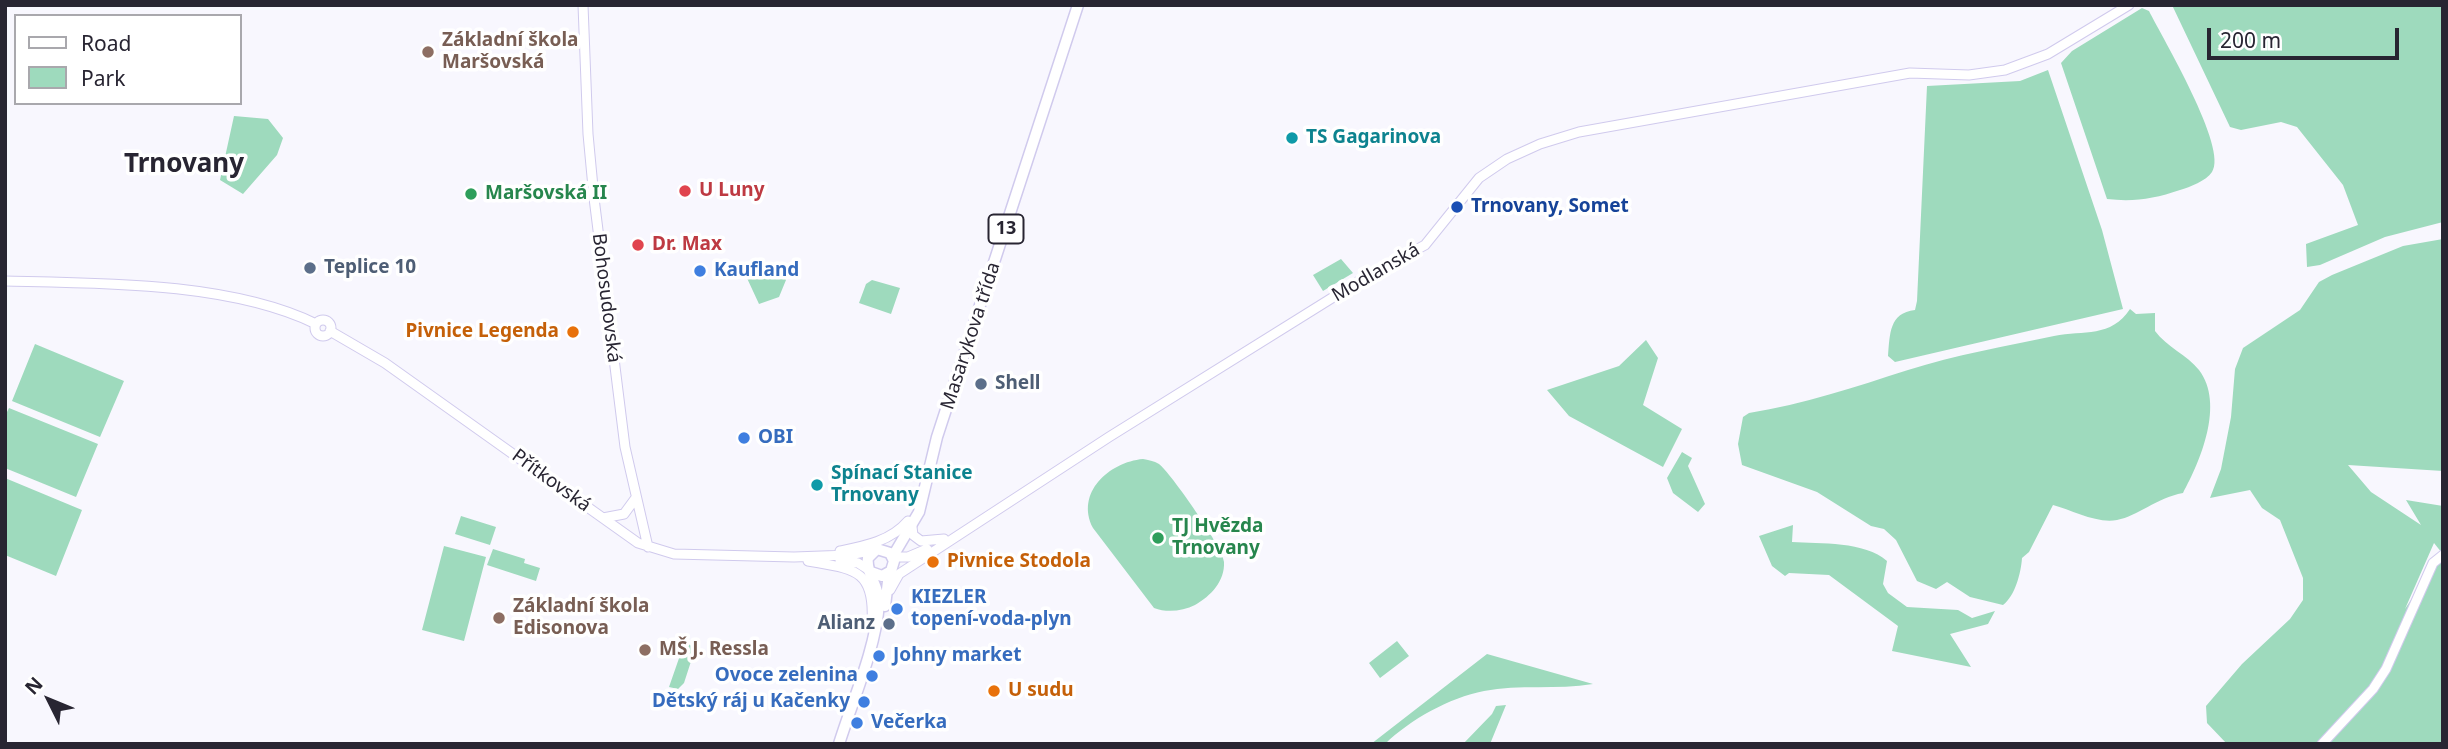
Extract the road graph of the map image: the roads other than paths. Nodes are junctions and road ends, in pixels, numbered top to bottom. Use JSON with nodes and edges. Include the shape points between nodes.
{"nodes":[{"id":1,"x":583,"y":5,"type":"edge"},
{"id":2,"x":1078,"y":5,"type":"edge"},
{"id":3,"x":2129,"y":5,"type":"edge"},
{"id":4,"x":5,"y":281,"type":"edge"},
{"id":5,"x":635,"y":499,"type":"junction"},
{"id":6,"x":603,"y":519,"type":"junction"},
{"id":7,"x":975,"y":523,"type":"junction"},
{"id":8,"x":910,"y":524,"type":"junction"},
{"id":9,"x":945,"y":538,"type":"junction"},
{"id":10,"x":648,"y":547,"type":"junction"},
{"id":11,"x":877,"y":550,"type":"junction"},
{"id":12,"x":932,"y":552,"type":"junction"},
{"id":13,"x":2443,"y":555,"type":"edge"},
{"id":14,"x":893,"y":556,"type":"junction"},
{"id":15,"x":797,"y":557,"type":"junction"},
{"id":16,"x":870,"y":571,"type":"junction"},
{"id":17,"x":890,"y":572,"type":"junction"},
{"id":18,"x":885,"y":602,"type":"junction"},
{"id":19,"x":870,"y":644,"type":"junction"},
{"id":20,"x":839,"y":744,"type":"edge"},
{"id":21,"x":2322,"y":744,"type":"edge"}],
"edges":[{"from":1,"to":5,"type":"street","name":"Bohosudovská","via":[[590,167]]},
{"from":2,"to":8,"type":"main road","name":"Masarykova třída","number":"13"},
{"from":3,"to":7,"type":"street","name":"Modlanská","via":[[2021,66],[1969,75],[1919,72],[1579,132],[1518,153],[1479,178],[1418,251],[1349,287]]},
{"from":4,"to":6,"type":"street","name":"Přítkovská","via":[[198,293],[266,306],[316,324],[321,335],[330,331],[385,363]]},
{"from":5,"to":6,"type":"street","via":[[624,514]]},
{"from":5,"to":10,"type":"street","name":"Bohosudovská"},
{"from":6,"to":10,"type":"street","name":"Přítkovská"},
{"from":7,"to":9,"type":"street"},
{"from":7,"to":12,"type":"street"},
{"from":8,"to":9,"type":"street","via":[[920,541]]},
{"from":8,"to":11,"type":"main road","name":"Masarykova třída","number":"13","via":[[892,543]]},
{"from":8,"to":14,"type":"main road","name":"Masarykova třída","number":"13"},
{"from":8,"to":15,"type":"street","via":[[876,542]]},
{"from":9,"to":14,"type":"street","via":[[916,555]]},
{"from":10,"to":15,"type":"street","name":"Přítkovská","via":[[674,554]]},
{"from":11,"to":14,"type":"main road"},
{"from":11,"to":15,"type":"street","name":"Přítkovská"},
{"from":11,"to":16,"type":"main road","name":"Masarykova třída","via":[[868,558]]},
{"from":12,"to":17,"type":"street"},
{"from":12,"to":18,"type":"street","via":[[897,576]]},
{"from":13,"to":21,"type":"street","via":[[2433,564],[2373,690]]},
{"from":14,"to":17,"type":"main road","name":"Masarykova třída"},
{"from":15,"to":16,"type":"street","name":"Přítkovská","via":[[852,561]]},
{"from":15,"to":19,"type":"street","via":[[845,566],[865,580],[872,595]]},
{"from":16,"to":17,"type":"main road","via":[[879,576]]},
{"from":16,"to":19,"type":"main road","name":"Masarykova třída","via":[[879,601]]},
{"from":17,"to":18,"type":"main road","name":"Masarykova třída"},
{"from":18,"to":19,"type":"main road","name":"Masarykova třída"},
{"from":19,"to":20,"type":"main road","name":"Masarykova třída"}]}
